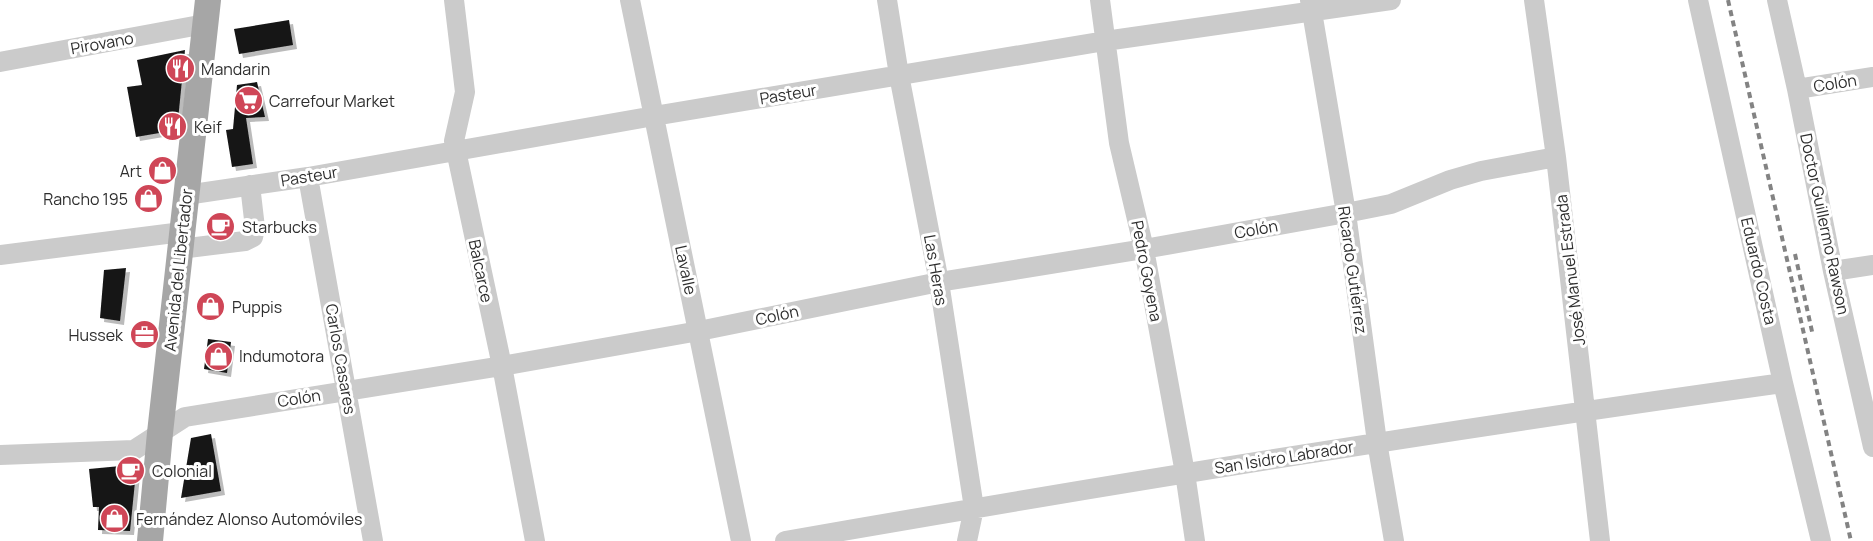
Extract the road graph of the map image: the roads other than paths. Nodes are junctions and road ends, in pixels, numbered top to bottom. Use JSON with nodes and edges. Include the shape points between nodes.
{"nodes":[{"id":1,"x":454,"y":0,"type":"edge"},
{"id":2,"x":630,"y":0,"type":"edge"},
{"id":3,"x":887,"y":0,"type":"edge"},
{"id":4,"x":1100,"y":0,"type":"edge"},
{"id":5,"x":1390,"y":0,"type":"edge"},
{"id":6,"x":1534,"y":0,"type":"edge"},
{"id":7,"x":1698,"y":0,"type":"edge"},
{"id":8,"x":1777,"y":0,"type":"edge"},
{"id":9,"x":1311,"y":6,"type":"edge"},
{"id":10,"x":207,"y":12,"type":"edge"},
{"id":11,"x":1105,"y":41,"type":"junction"},
{"id":12,"x":0,"y":62,"type":"edge"},
{"id":13,"x":899,"y":75,"type":"junction"},
{"id":14,"x":1873,"y":77,"type":"edge"},
{"id":15,"x":1797,"y":89,"type":"junction"},
{"id":16,"x":654,"y":116,"type":"junction"},
{"id":17,"x":455,"y":151,"type":"junction"},
{"id":18,"x":1556,"y":157,"type":"junction"},
{"id":19,"x":308,"y":177,"type":"junction"},
{"id":20,"x":250,"y":185,"type":"junction"},
{"id":21,"x":186,"y":195,"type":"junction"},
{"id":22,"x":1346,"y":213,"type":"junction"},
{"id":23,"x":181,"y":241,"type":"junction"},
{"id":24,"x":1144,"y":249,"type":"junction"},
{"id":25,"x":0,"y":255,"type":"edge"},
{"id":26,"x":1873,"y":265,"type":"edge"},
{"id":27,"x":1833,"y":271,"type":"junction"},
{"id":28,"x":939,"y":282,"type":"junction"},
{"id":29,"x":699,"y":331,"type":"junction"},
{"id":30,"x":502,"y":366,"type":"junction"},
{"id":31,"x":1784,"y":383,"type":"junction"},
{"id":32,"x":347,"y":390,"type":"junction"},
{"id":33,"x":1586,"y":410,"type":"junction"},
{"id":34,"x":160,"y":433,"type":"junction"},
{"id":35,"x":1377,"y":442,"type":"junction"},
{"id":36,"x":1873,"y":447,"type":"edge"},
{"id":37,"x":0,"y":455,"type":"edge"},
{"id":38,"x":1185,"y":473,"type":"junction"},
{"id":39,"x":974,"y":508,"type":"junction"},
{"id":40,"x":150,"y":541,"type":"edge"},
{"id":41,"x":373,"y":541,"type":"edge"},
{"id":42,"x":535,"y":541,"type":"edge"},
{"id":43,"x":741,"y":541,"type":"edge"},
{"id":44,"x":785,"y":541,"type":"edge"},
{"id":45,"x":967,"y":541,"type":"edge"},
{"id":46,"x":1195,"y":541,"type":"edge"},
{"id":47,"x":1394,"y":541,"type":"edge"},
{"id":48,"x":1600,"y":541,"type":"edge"},
{"id":49,"x":1821,"y":541,"type":"edge"}],
"edges":[{"from":1,"to":17,"type":"street","name":"Balcarce","via":[[465,92]]},
{"from":2,"to":16,"type":"street","name":"Lavalle"},
{"from":3,"to":13,"type":"street","name":"Las Heras"},
{"from":4,"to":11,"type":"street","name":"Pedro Goyena"},
{"from":5,"to":9,"type":"street","name":"Pasteur"},
{"from":6,"to":18,"type":"street","name":"José Manuel Estrada"},
{"from":7,"to":31,"type":"street","name":"Eduardo Costa"},
{"from":8,"to":15,"type":"street","name":"Doctor Guillermo Rawson"},
{"from":9,"to":11,"type":"street","name":"Pasteur"},
{"from":9,"to":22,"type":"street","name":"Ricardo Gutiérrez"},
{"from":10,"to":12,"type":"street","name":"Pirovano"},
{"from":10,"to":21,"type":"main road","name":"Avenida del Libertador"},
{"from":11,"to":13,"type":"street","name":"Pasteur"},
{"from":11,"to":24,"type":"street","name":"Pedro Goyena","via":[[1119,143]]},
{"from":13,"to":16,"type":"street","name":"Pasteur"},
{"from":13,"to":28,"type":"street","name":"Las Heras"},
{"from":14,"to":15,"type":"street","name":"Colón"},
{"from":15,"to":27,"type":"street","name":"Doctor Guillermo Rawson"},
{"from":16,"to":17,"type":"street","name":"Pasteur"},
{"from":16,"to":29,"type":"street","name":"Lavalle"},
{"from":17,"to":19,"type":"street","name":"Pasteur"},
{"from":17,"to":30,"type":"street","name":"Balcarce"},
{"from":18,"to":22,"type":"street","name":"Colón","via":[[1481,171],[1391,204]]},
{"from":18,"to":33,"type":"street","name":"José Manuel Estrada"},
{"from":19,"to":20,"type":"street","name":"Pasteur"},
{"from":19,"to":32,"type":"street","name":"Carlos Casares"},
{"from":20,"to":21,"type":"street","name":"Pasteur"},
{"from":20,"to":23,"type":"street","via":[[253,237],[244,242]]},
{"from":21,"to":23,"type":"main road","name":"Avenida del Libertador"},
{"from":22,"to":24,"type":"street","name":"Colón"},
{"from":22,"to":35,"type":"street","name":"Ricardo Gutiérrez"},
{"from":23,"to":25,"type":"street"},
{"from":23,"to":34,"type":"main road","name":"Avenida del Libertador"},
{"from":24,"to":28,"type":"street","name":"Colón"},
{"from":24,"to":38,"type":"street","name":"Pedro Goyena"},
{"from":26,"to":27,"type":"street"},
{"from":27,"to":36,"type":"street","name":"Doctor Guillermo Rawson"},
{"from":28,"to":29,"type":"street","name":"Colón"},
{"from":28,"to":39,"type":"street","name":"Las Heras"},
{"from":29,"to":30,"type":"street","name":"Colón"},
{"from":29,"to":43,"type":"street","name":"Lavalle"},
{"from":30,"to":32,"type":"street","name":"Colón"},
{"from":30,"to":42,"type":"street","name":"Balcarce"},
{"from":31,"to":33,"type":"street","name":"San Isidro Labrador"},
{"from":31,"to":49,"type":"street","name":"Eduardo Costa"},
{"from":32,"to":34,"type":"street","name":"Colón","via":[[185,417]]},
{"from":32,"to":41,"type":"street","name":"Carlos Casares"},
{"from":33,"to":35,"type":"street","name":"San Isidro Labrador"},
{"from":33,"to":48,"type":"street","name":"José Manuel Estrada"},
{"from":34,"to":37,"type":"street","name":"Colón","via":[[134,450]]},
{"from":34,"to":40,"type":"main road","name":"Avenida del Libertador"},
{"from":35,"to":38,"type":"street","name":"San Isidro Labrador"},
{"from":35,"to":47,"type":"street","name":"Ricardo Gutiérrez"},
{"from":38,"to":39,"type":"street","name":"San Isidro Labrador"},
{"from":38,"to":46,"type":"street","name":"Pedro Goyena"},
{"from":39,"to":44,"type":"street","name":"San Isidro Labrador"},
{"from":39,"to":45,"type":"street","name":"Las Heras"}]}
